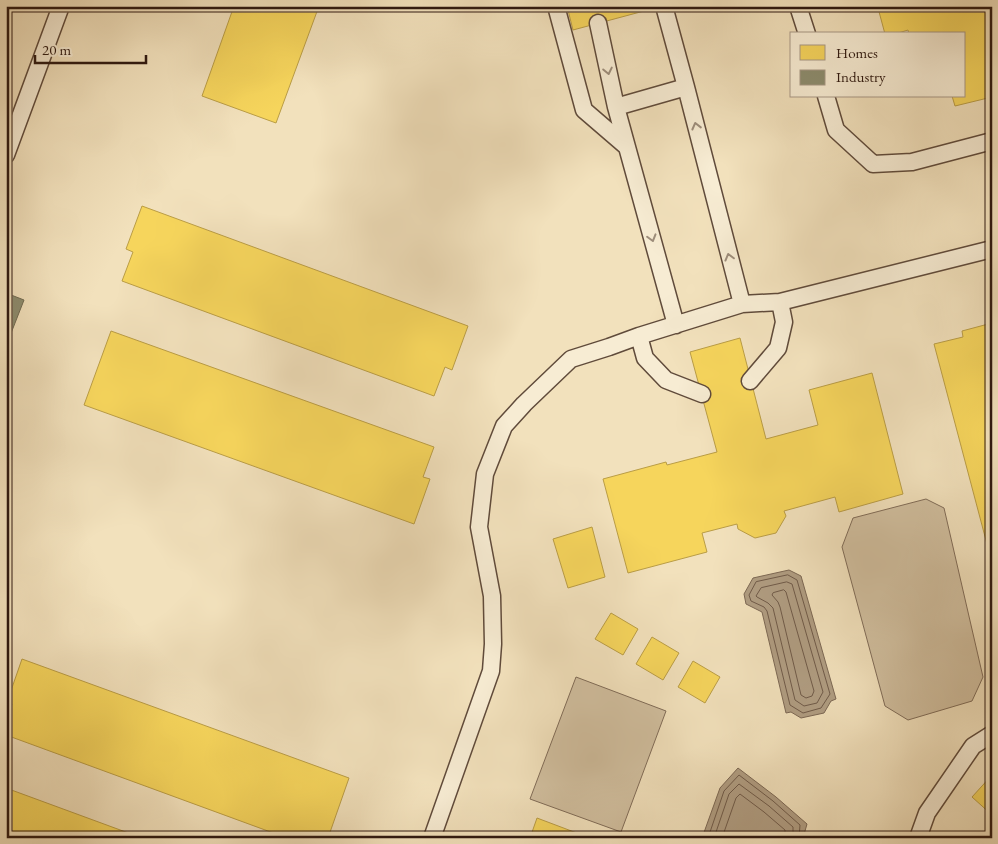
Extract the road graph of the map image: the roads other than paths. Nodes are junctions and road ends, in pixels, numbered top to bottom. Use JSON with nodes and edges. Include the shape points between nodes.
{"nodes":[{"id":1,"x":61,"y":6,"type":"edge"},
{"id":2,"x":556,"y":6,"type":"edge"},
{"id":3,"x":664,"y":6,"type":"edge"},
{"id":4,"x":798,"y":6,"type":"edge"},
{"id":5,"x":598,"y":23,"type":"dead end"},
{"id":6,"x":806,"y":32,"type":"edge"},
{"id":7,"x":686,"y":87,"type":"junction"},
{"id":8,"x":827,"y":98,"type":"edge"},
{"id":9,"x":616,"y":107,"type":"junction"},
{"id":10,"x":992,"y":140,"type":"edge"},
{"id":11,"x":627,"y":147,"type":"junction"},
{"id":12,"x":6,"y":155,"type":"edge"},
{"id":13,"x":992,"y":249,"type":"edge"},
{"id":14,"x":780,"y":302,"type":"junction"},
{"id":15,"x":742,"y":304,"type":"junction"},
{"id":16,"x":676,"y":325,"type":"junction"},
{"id":17,"x":638,"y":336,"type":"junction"},
{"id":18,"x":750,"y":381,"type":"dead end"},
{"id":19,"x":702,"y":394,"type":"dead end"},
{"id":20,"x":992,"y":734,"type":"edge"},
{"id":21,"x":432,"y":838,"type":"edge"},
{"id":22,"x":918,"y":838,"type":"edge"}],
"edges":[{"from":1,"to":12,"type":"lane"},
{"from":2,"to":11,"type":"lane","via":[[584,110]]},
{"from":3,"to":7,"type":"lane"},
{"from":4,"to":6,"type":"lane"},
{"from":5,"to":9,"type":"lane","one_way":true},
{"from":7,"to":9,"type":"lane"},
{"from":15,"to":7,"type":"lane","one_way":true},
{"from":8,"to":10,"type":"lane","via":[[836,130],[873,164],[912,162]]},
{"from":9,"to":11,"type":"lane"},
{"from":11,"to":16,"type":"lane","one_way":true},
{"from":13,"to":14,"type":"lane"},
{"from":14,"to":15,"type":"lane"},
{"from":14,"to":18,"type":"lane","via":[[784,322],[778,348]]},
{"from":15,"to":16,"type":"lane"},
{"from":16,"to":17,"type":"lane"},
{"from":17,"to":19,"type":"lane","via":[[645,358],[666,380]]},
{"from":17,"to":21,"type":"lane","via":[[572,360],[504,426],[485,474],[479,527],[492,596],[492,671]]},
{"from":20,"to":22,"type":"lane","via":[[973,746],[927,813]]}]}
